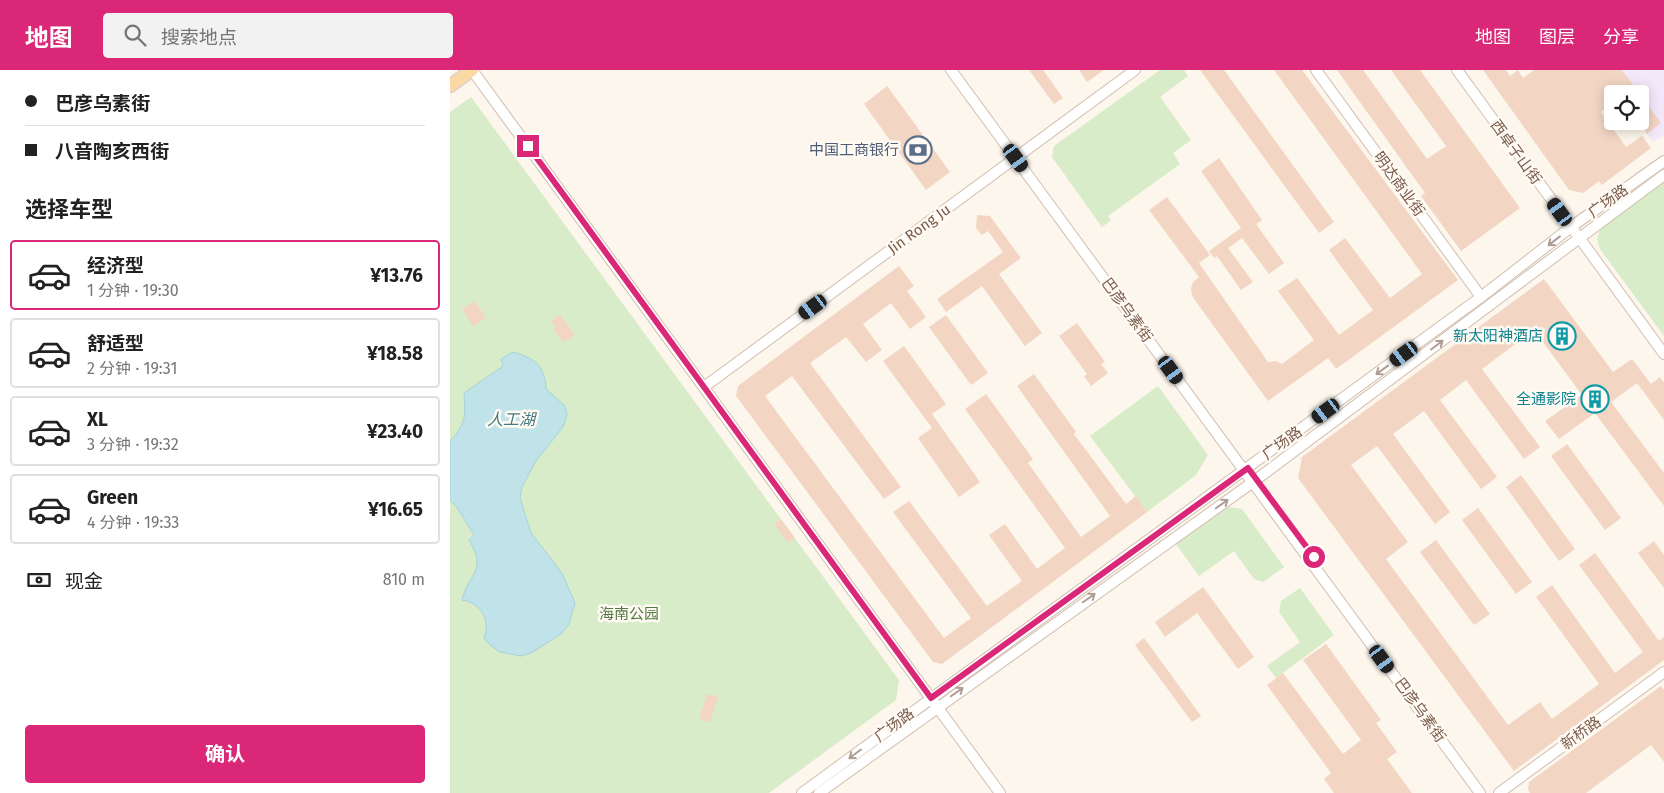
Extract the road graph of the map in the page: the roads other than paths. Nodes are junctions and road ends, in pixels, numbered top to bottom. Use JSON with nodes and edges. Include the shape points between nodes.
{"nodes":[{"id":1,"x":472,"y":70,"type":"edge"},
{"id":2,"x":951,"y":70,"type":"edge"},
{"id":3,"x":958,"y":70,"type":"edge"},
{"id":4,"x":1135,"y":70,"type":"edge"},
{"id":5,"x":1316,"y":70,"type":"edge"},
{"id":6,"x":1457,"y":70,"type":"edge"},
{"id":7,"x":450,"y":86,"type":"edge"},
{"id":8,"x":1018,"y":156,"type":"junction"},
{"id":9,"x":1664,"y":161,"type":"edge"},
{"id":10,"x":1664,"y":176,"type":"edge"},
{"id":11,"x":1572,"y":228,"type":"junction"},
{"id":12,"x":1579,"y":238,"type":"junction"},
{"id":13,"x":1481,"y":297,"type":"junction"},
{"id":14,"x":1664,"y":354,"type":"edge"},
{"id":15,"x":704,"y":387,"type":"junction"},
{"id":16,"x":1247,"y":469,"type":"junction"},
{"id":17,"x":1255,"y":480,"type":"junction"},
{"id":18,"x":1664,"y":672,"type":"edge"},
{"id":19,"x":934,"y":702,"type":"junction"},
{"id":20,"x":1476,"y":791,"type":"edge"},
{"id":21,"x":802,"y":793,"type":"edge"},
{"id":22,"x":819,"y":793,"type":"edge"},
{"id":23,"x":1000,"y":793,"type":"edge"},
{"id":24,"x":1487,"y":793,"type":"edge"},
{"id":25,"x":1499,"y":793,"type":"edge"}],
"edges":[{"from":1,"to":7,"type":"main road"},
{"from":1,"to":15,"type":"street"},
{"from":2,"to":8,"type":"street","name":"巴彦乌素街"},
{"from":3,"to":8,"type":"street","name":"巴彦乌素街"},
{"from":4,"to":8,"type":"street","name":"Jin Rong Ju"},
{"from":5,"to":13,"type":"street","name":"明达商业街"},
{"from":6,"to":11,"type":"street","name":"西卓子山街"},
{"from":8,"to":15,"type":"street","name":"Jin Rong Ju"},
{"from":8,"to":16,"type":"street","name":"巴彦乌素街"},
{"from":9,"to":11,"type":"street","name":"广场路"},
{"from":10,"to":12,"type":"street","name":"广场路"},
{"from":11,"to":12,"type":"street","name":"西卓子山街"},
{"from":11,"to":13,"type":"street","name":"广场路","one_way":true},
{"from":12,"to":14,"type":"street","name":"西卓子山街"},
{"from":17,"to":12,"type":"street","name":"广场路","one_way":true},
{"from":13,"to":16,"type":"street","name":"广场路","one_way":true},
{"from":15,"to":19,"type":"street"},
{"from":16,"to":17,"type":"street","name":"巴彦乌素街"},
{"from":16,"to":19,"type":"street","name":"广场路"},
{"from":19,"to":17,"type":"street","name":"广场路","one_way":true},
{"from":17,"to":20,"type":"street","name":"巴彦乌素街"},
{"from":17,"to":24,"type":"street","name":"巴彦乌素街"},
{"from":18,"to":25,"type":"street","name":"新桥路"},
{"from":19,"to":21,"type":"street","name":"广场路","one_way":true},
{"from":19,"to":22,"type":"street","name":"广场路"},
{"from":19,"to":23,"type":"street"}]}
